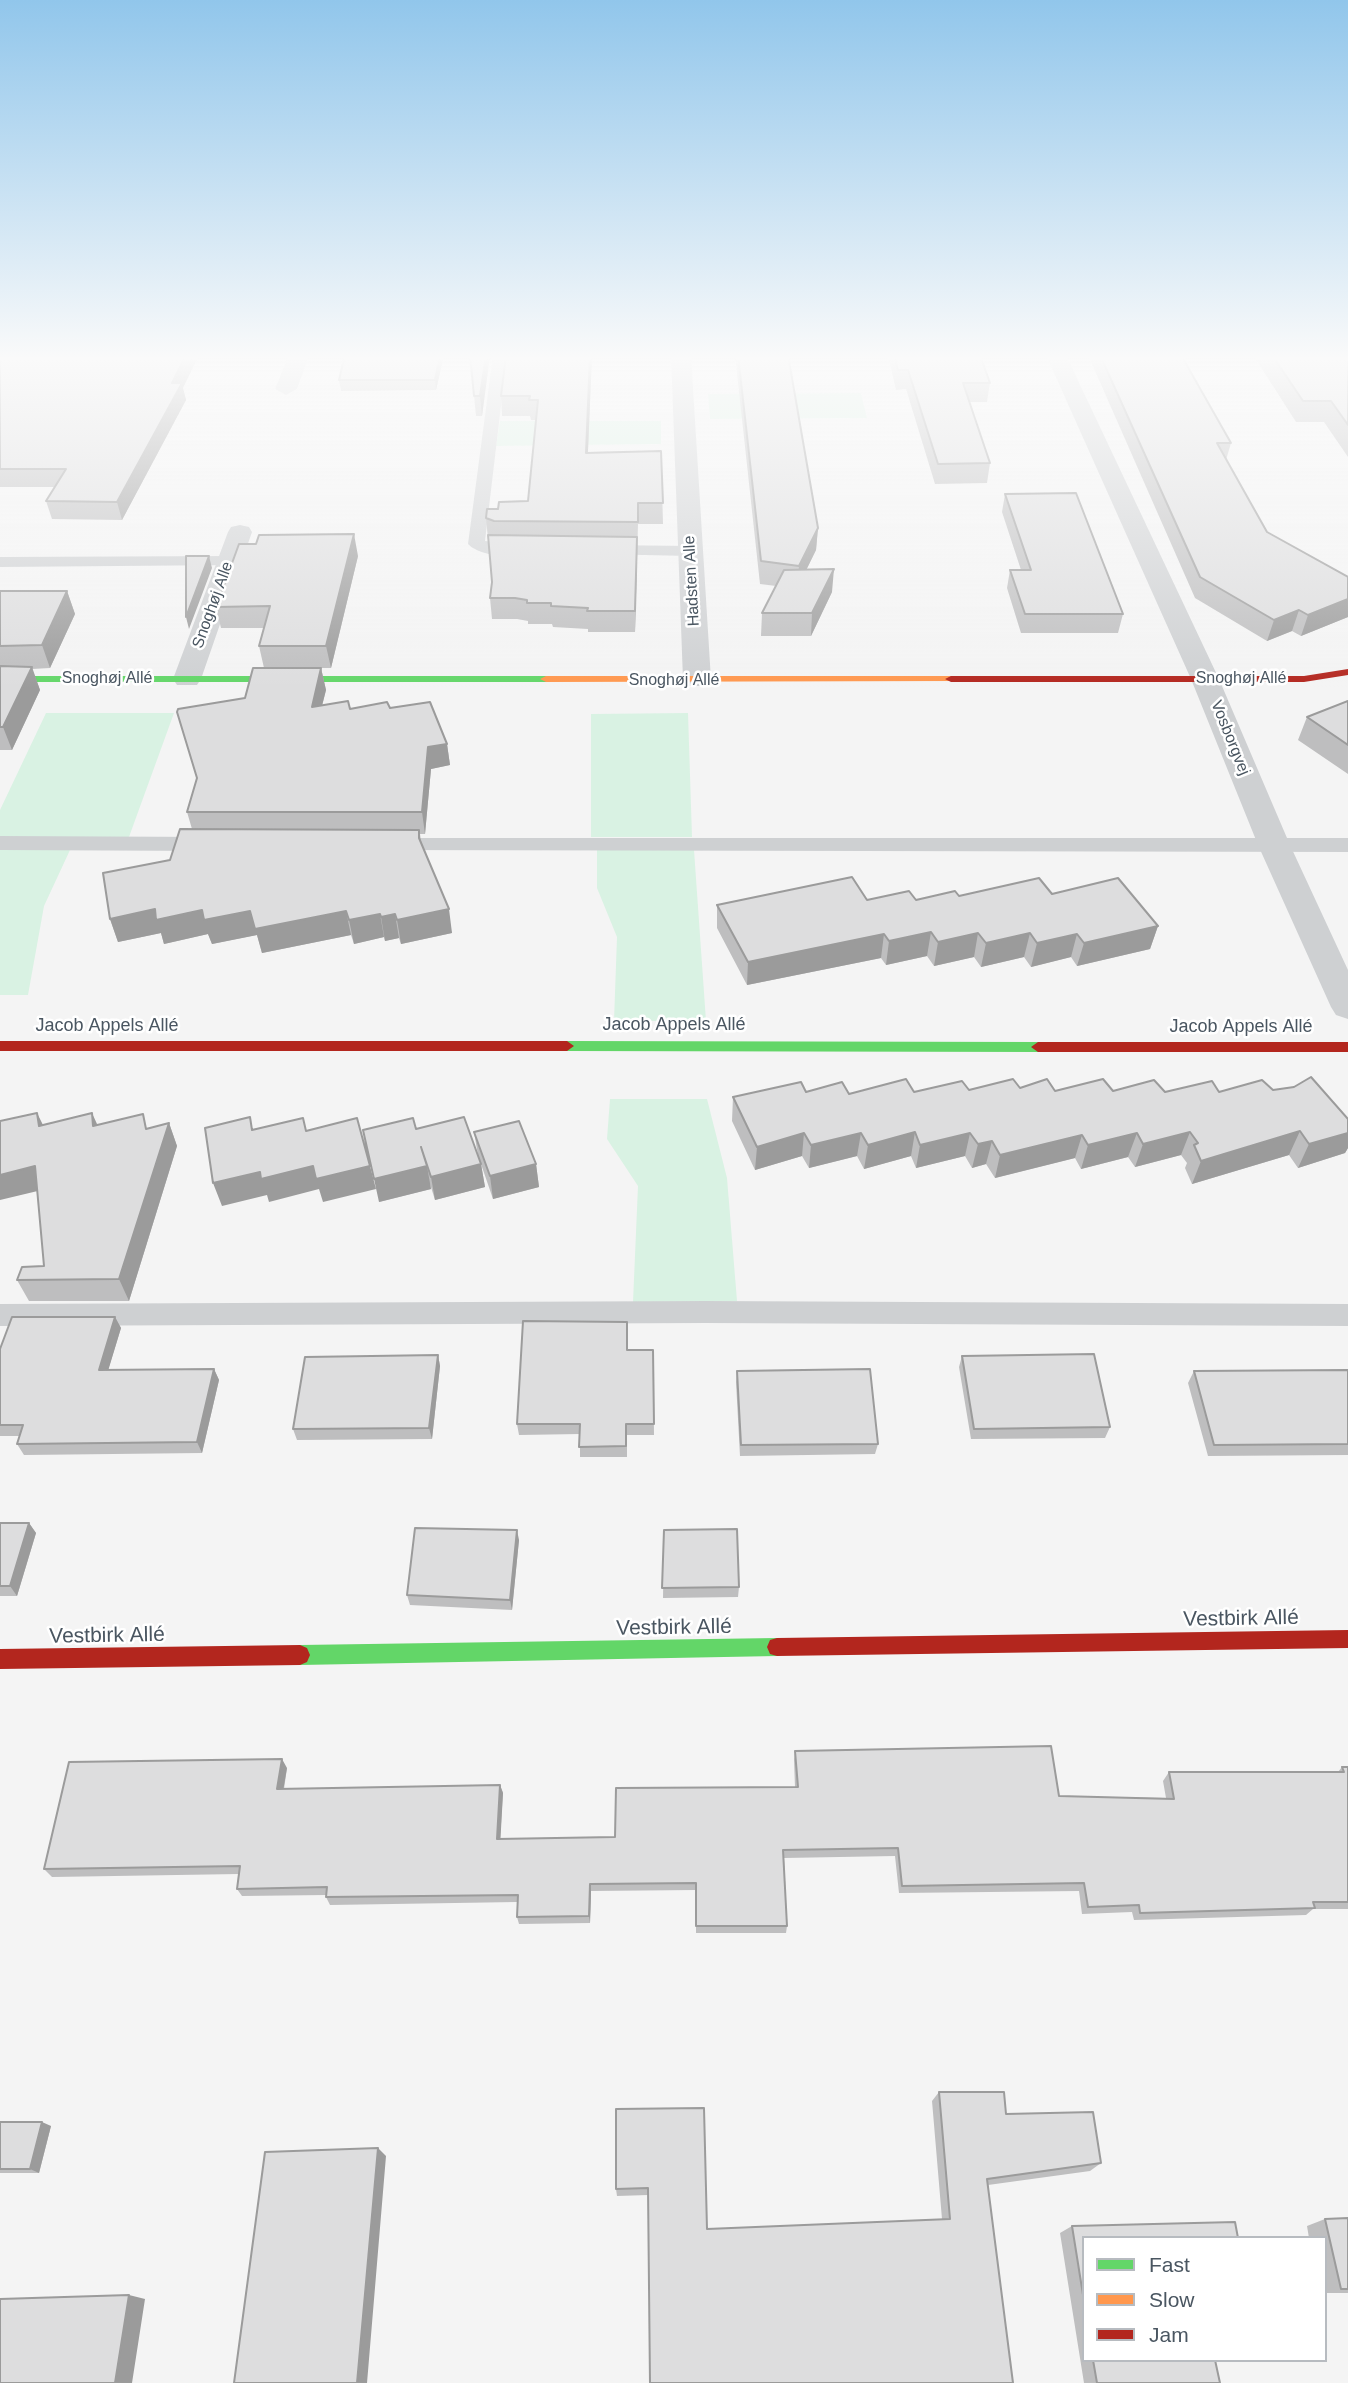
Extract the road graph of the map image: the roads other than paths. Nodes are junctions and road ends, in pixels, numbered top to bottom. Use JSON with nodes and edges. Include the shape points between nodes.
{"nodes":[{"id":1,"x":486,"y":466,"type":"edge"},
{"id":2,"x":687,"y":466,"type":"edge"},
{"id":3,"x":1107,"y":466,"type":"edge"},
{"id":4,"x":240,"y":532,"type":"dead end"},
{"id":5,"x":546,"y":550,"type":"edge"},
{"id":6,"x":586,"y":550,"type":"edge"},
{"id":7,"x":691,"y":551,"type":"junction"},
{"id":8,"x":229,"y":561,"type":"junction"},
{"id":9,"x":0,"y":562,"type":"edge"},
{"id":10,"x":1348,"y":672,"type":"edge"},
{"id":11,"x":0,"y":679,"type":"edge"},
{"id":12,"x":187,"y":679,"type":"junction"},
{"id":13,"x":1205,"y":679,"type":"junction"},
{"id":14,"x":697,"y":680,"type":"junction"},
{"id":15,"x":0,"y":843,"type":"edge"},
{"id":16,"x":230,"y":844,"type":"edge"},
{"id":17,"x":369,"y":845,"type":"edge"},
{"id":18,"x":1274,"y":845,"type":"junction"},
{"id":19,"x":1348,"y":845,"type":"edge"},
{"id":20,"x":1348,"y":1007,"type":"edge"},
{"id":21,"x":0,"y":1045,"type":"edge"},
{"id":22,"x":1348,"y":1047,"type":"edge"},
{"id":23,"x":0,"y":1315,"type":"edge"},
{"id":24,"x":1348,"y":1315,"type":"edge"},
{"id":25,"x":1348,"y":1639,"type":"edge"},
{"id":26,"x":0,"y":1659,"type":"edge"}],
"edges":[{"from":1,"to":5,"type":"lane","via":[[476,544],[494,550]]},
{"from":2,"to":7,"type":"street","name":"Hadsten Alle"},
{"from":3,"to":13,"type":"street","name":"Vosborgvej"},
{"from":4,"to":8,"type":"street","name":"Snoghøj Alle"},
{"from":6,"to":7,"type":"lane"},
{"from":7,"to":14,"type":"street","name":"Hadsten Alle"},
{"from":8,"to":9,"type":"lane"},
{"from":8,"to":12,"type":"street","name":"Snoghøj Alle"},
{"from":10,"to":13,"type":"street","name":"Snoghøj Allé","via":[[1304,679]]},
{"from":11,"to":12,"type":"street","name":"Snoghøj Allé"},
{"from":12,"to":14,"type":"street","name":"Snoghøj Allé"},
{"from":13,"to":14,"type":"street","name":"Snoghøj Allé"},
{"from":13,"to":18,"type":"street","name":"Vosborgvej"},
{"from":15,"to":16,"type":"lane"},
{"from":17,"to":18,"type":"lane"},
{"from":18,"to":19,"type":"lane"},
{"from":18,"to":20,"type":"street","name":"Vosborgvej"},
{"from":21,"to":22,"type":"street","name":"Jacob Appels Allé"},
{"from":23,"to":24,"type":"lane"},
{"from":25,"to":26,"type":"street","name":"Vestbirk Allé"}]}
